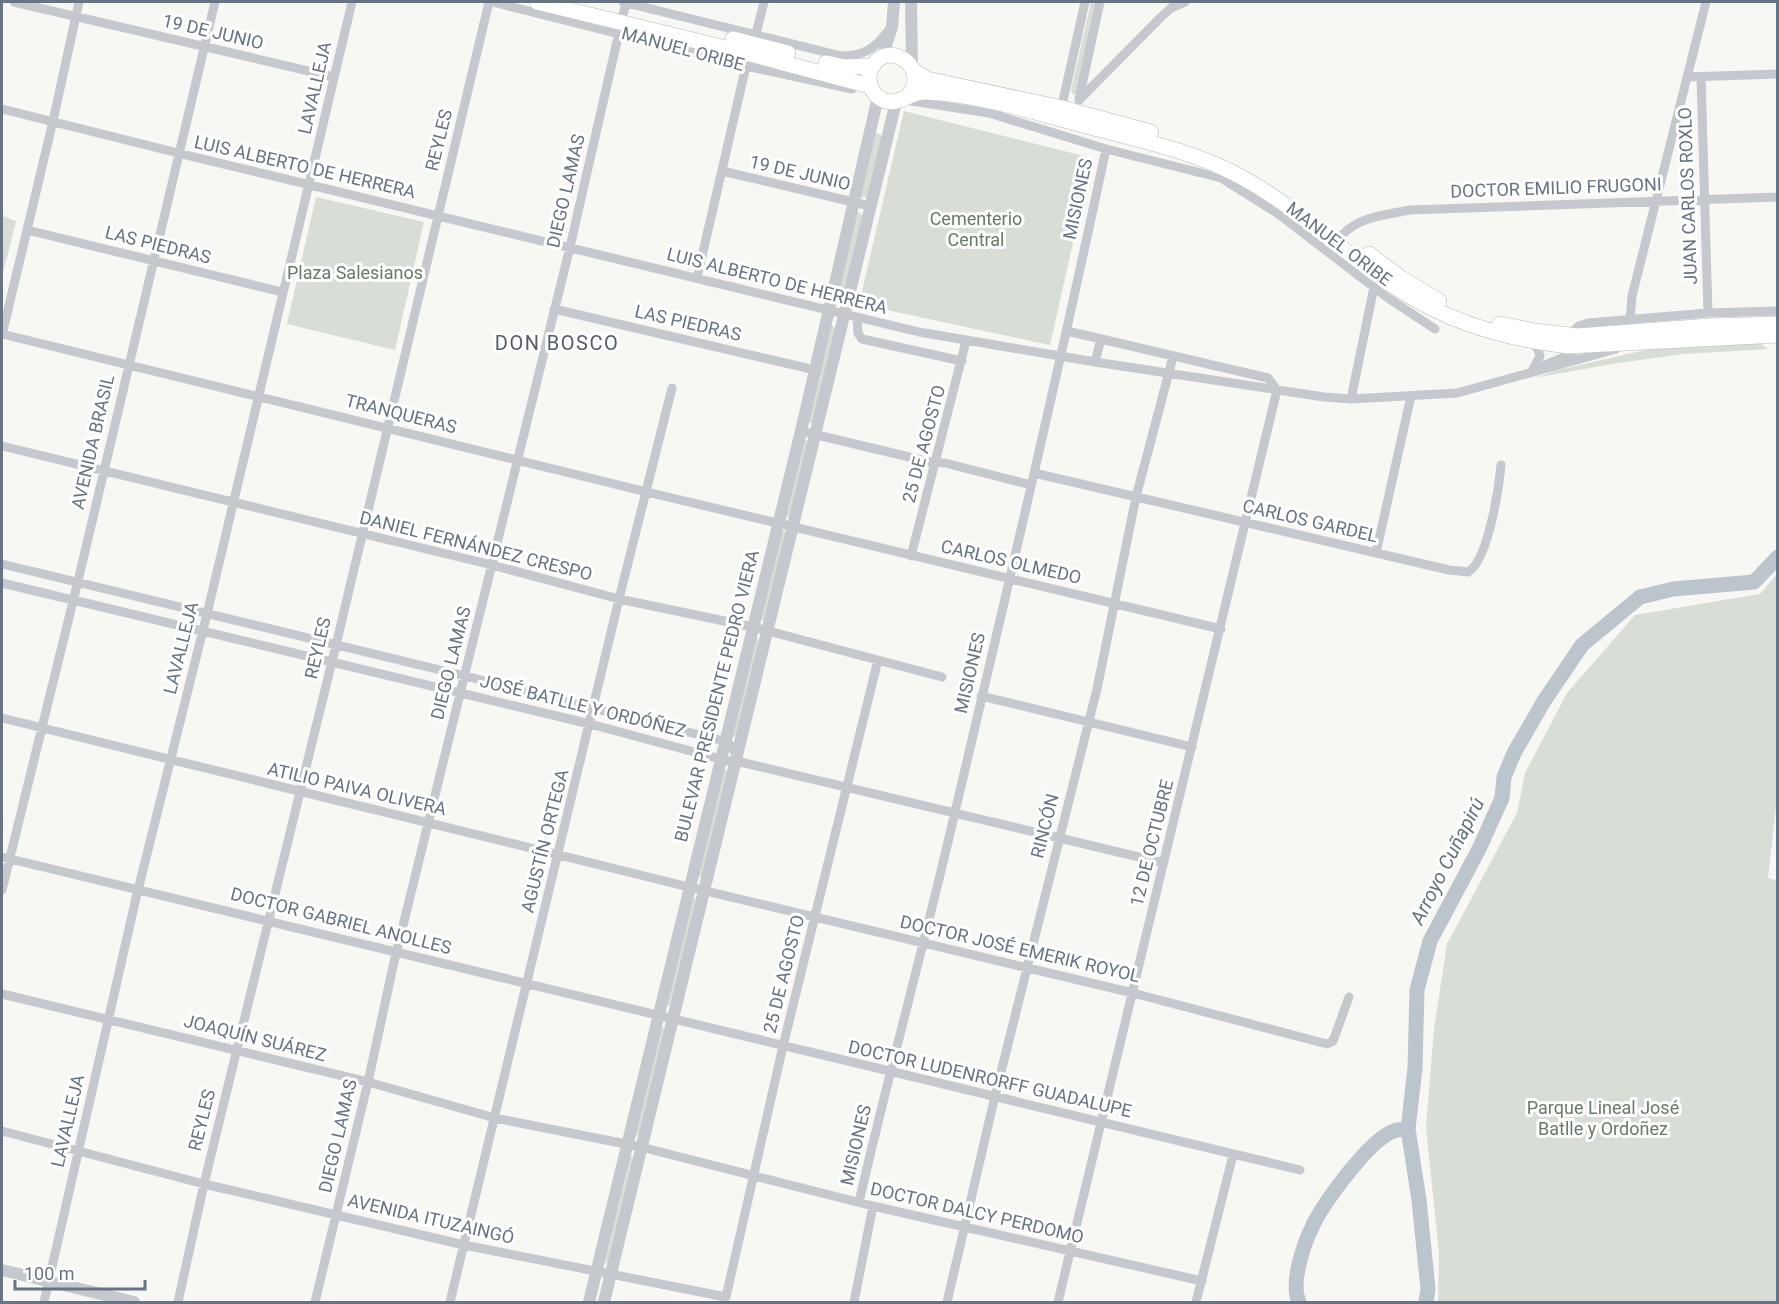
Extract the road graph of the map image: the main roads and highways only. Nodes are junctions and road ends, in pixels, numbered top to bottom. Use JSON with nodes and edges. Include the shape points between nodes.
{"nodes":[{"id":1,"x":537,"y":2,"type":"edge"},
{"id":2,"x":577,"y":2,"type":"edge"},
{"id":3,"x":623,"y":12,"type":"edge"},
{"id":4,"x":877,"y":62,"type":"junction"},
{"id":5,"x":912,"y":68,"type":"junction"},
{"id":6,"x":874,"y":92,"type":"junction"},
{"id":7,"x":902,"y":99,"type":"junction"},
{"id":8,"x":1070,"y":112,"type":"junction"},
{"id":9,"x":1778,"y":324,"type":"edge"},
{"id":10,"x":1778,"y":335,"type":"edge"}],
"edges":[{"from":1,"to":3,"type":"highway","name":"MANUEL ORIBE"},
{"from":2,"to":3,"type":"highway","name":"MANUEL ORIBE"},
{"from":3,"to":4,"type":"highway","name":"MANUEL ORIBE","via":[[844,67]]},
{"from":3,"to":6,"type":"highway","name":"MANUEL ORIBE","via":[[861,82]]},
{"from":4,"to":5,"type":"highway","name":"MANUEL ORIBE","via":[[897,56]]},
{"from":4,"to":6,"type":"highway","via":[[870,75]]},
{"from":5,"to":7,"type":"highway","via":[[914,86]]},
{"from":5,"to":8,"type":"highway","name":"MANUEL ORIBE","via":[[927,79]]},
{"from":6,"to":7,"type":"highway","name":"MANUEL ORIBE","via":[[887,101]]},
{"from":7,"to":8,"type":"highway","name":"MANUEL ORIBE","via":[[924,92]]},
{"from":8,"to":9,"type":"highway","name":"MANUEL ORIBE","via":[[1181,140],[1224,157],[1250,170],[1401,278],[1451,308],[1493,323],[1568,335]]},
{"from":8,"to":10,"type":"highway","name":"MANUEL ORIBE","via":[[1222,167],[1287,205],[1413,298],[1489,332],[1568,346]]}]}
